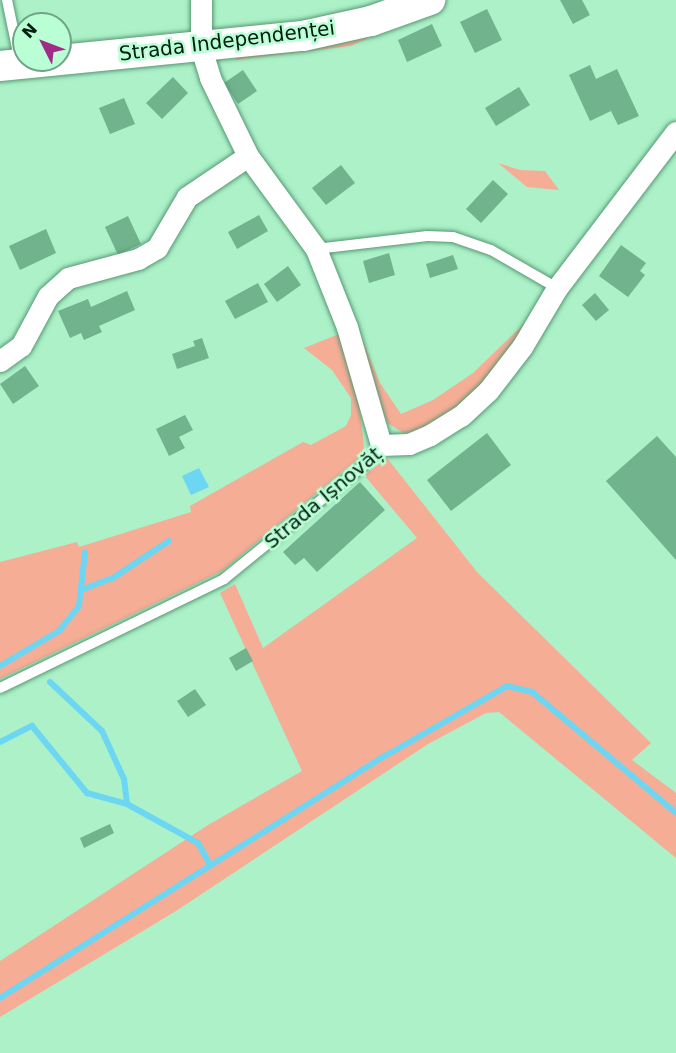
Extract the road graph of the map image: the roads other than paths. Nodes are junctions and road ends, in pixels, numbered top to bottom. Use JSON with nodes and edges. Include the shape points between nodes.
{"nodes":[{"id":1,"x":7,"y":0,"type":"edge"},
{"id":2,"x":201,"y":0,"type":"edge"},
{"id":3,"x":430,"y":0,"type":"edge"},
{"id":4,"x":370,"y":10,"type":"edge"},
{"id":5,"x":201,"y":48,"type":"junction"},
{"id":6,"x":10,"y":65,"type":"edge"},
{"id":7,"x":676,"y":132,"type":"edge"},
{"id":8,"x":248,"y":156,"type":"junction"},
{"id":9,"x":316,"y":249,"type":"junction"},
{"id":10,"x":557,"y":288,"type":"junction"},
{"id":11,"x":0,"y":361,"type":"edge"},
{"id":12,"x":381,"y":446,"type":"junction"},
{"id":13,"x":0,"y":688,"type":"edge"}],
"edges":[{"from":1,"to":6,"type":"lane","name":"Strada Independenței"},
{"from":2,"to":5,"type":"street"},
{"from":3,"to":4,"type":"main road","name":"Strada Independenței"},
{"from":4,"to":5,"type":"main road","name":"Strada Independenței","via":[[303,36]]},
{"from":5,"to":6,"type":"main road","name":"Strada Independenței"},
{"from":5,"to":8,"type":"street","via":[[210,78]]},
{"from":7,"to":10,"type":"street","name":"Strada Ișnovăț"},
{"from":8,"to":9,"type":"street"},
{"from":8,"to":11,"type":"street","via":[[187,197],[157,249],[138,259],[68,278],[48,296],[21,346]]},
{"from":9,"to":10,"type":"lane","via":[[427,236],[453,237],[491,250]]},
{"from":9,"to":12,"type":"street","via":[[347,327]]},
{"from":10,"to":12,"type":"street","name":"Strada Ișnovăț","via":[[522,347],[488,391],[460,416],[409,444]]},
{"from":12,"to":13,"type":"lane","name":"Strada Ișnovăț","via":[[362,467],[224,579]]}]}
